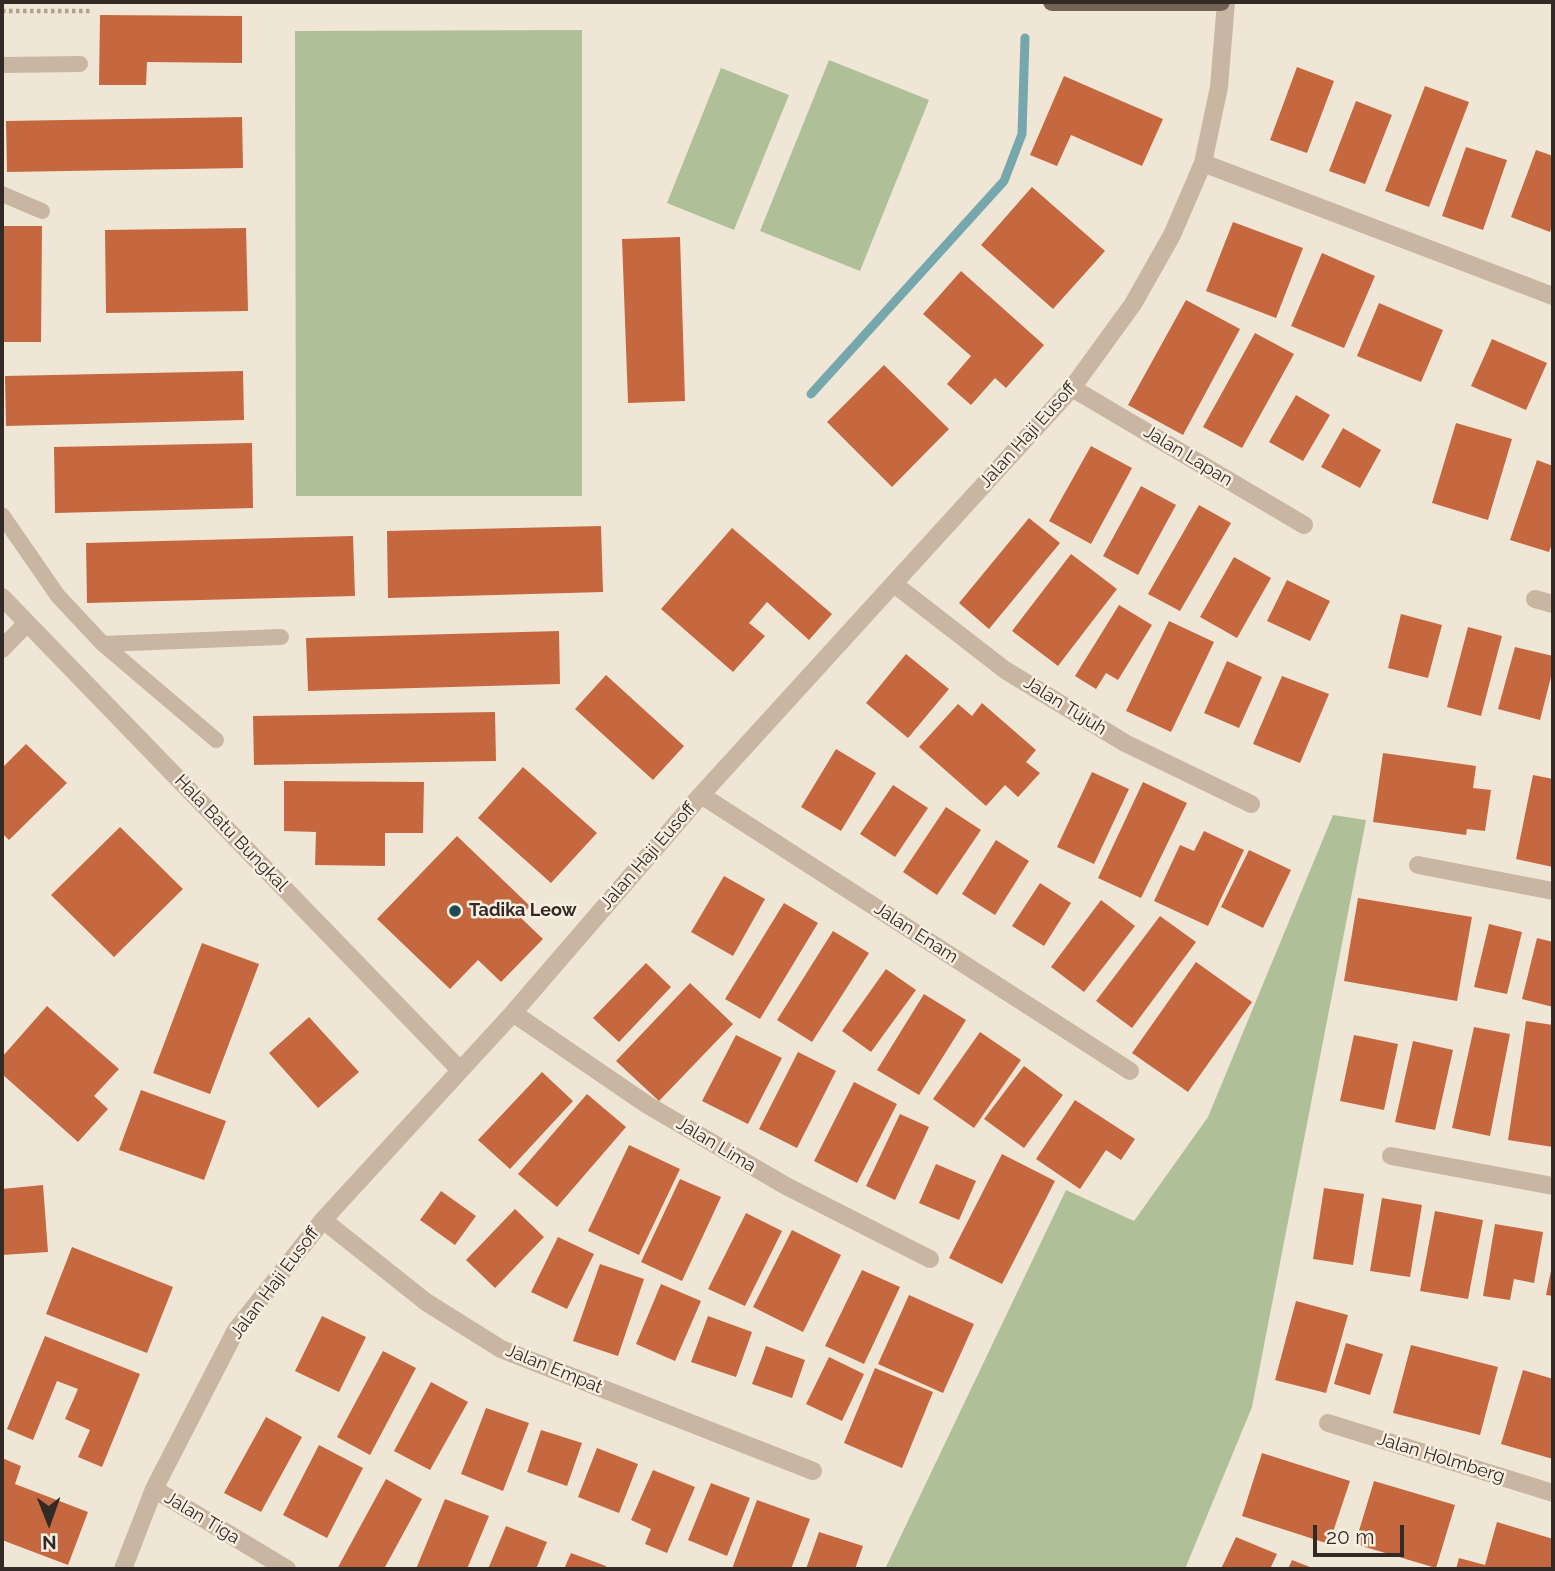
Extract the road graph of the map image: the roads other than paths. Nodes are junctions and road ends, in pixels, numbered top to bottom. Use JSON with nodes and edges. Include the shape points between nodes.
{"nodes":[{"id":1,"x":1052,"y":2,"type":"edge"},
{"id":2,"x":1221,"y":2,"type":"edge"},
{"id":3,"x":1226,"y":2,"type":"edge"},
{"id":4,"x":79,"y":64,"type":"dead end"},
{"id":5,"x":2,"y":65,"type":"edge"},
{"id":6,"x":1203,"y":163,"type":"junction"},
{"id":7,"x":2,"y":194,"type":"edge"},
{"id":8,"x":41,"y":211,"type":"dead end"},
{"id":9,"x":1553,"y":296,"type":"edge"},
{"id":10,"x":1072,"y":388,"type":"junction"},
{"id":11,"x":2,"y":515,"type":"edge"},
{"id":12,"x":1304,"y":525,"type":"dead end"},
{"id":13,"x":894,"y":584,"type":"junction"},
{"id":14,"x":2,"y":597,"type":"edge"},
{"id":15,"x":1535,"y":598,"type":"dead end"},
{"id":16,"x":1553,"y":604,"type":"edge"},
{"id":17,"x":27,"y":623,"type":"junction"},
{"id":18,"x":281,"y":637,"type":"dead end"},
{"id":19,"x":103,"y":643,"type":"junction"},
{"id":20,"x":2,"y":649,"type":"edge"},
{"id":21,"x":216,"y":740,"type":"dead end"},
{"id":22,"x":701,"y":795,"type":"junction"},
{"id":23,"x":1251,"y":804,"type":"dead end"},
{"id":24,"x":1418,"y":865,"type":"dead end"},
{"id":25,"x":1553,"y":891,"type":"edge"},
{"id":26,"x":513,"y":1013,"type":"junction"},
{"id":27,"x":460,"y":1070,"type":"junction"},
{"id":28,"x":1130,"y":1071,"type":"dead end"},
{"id":29,"x":1391,"y":1156,"type":"dead end"},
{"id":30,"x":1553,"y":1186,"type":"edge"},
{"id":31,"x":323,"y":1220,"type":"junction"},
{"id":32,"x":930,"y":1259,"type":"dead end"},
{"id":33,"x":1328,"y":1423,"type":"dead end"},
{"id":34,"x":813,"y":1471,"type":"dead end"},
{"id":35,"x":154,"y":1489,"type":"junction"},
{"id":36,"x":1553,"y":1493,"type":"edge"},
{"id":37,"x":123,"y":1569,"type":"edge"},
{"id":38,"x":287,"y":1569,"type":"edge"}],
"edges":[{"from":1,"to":2,"type":"main road"},
{"from":3,"to":6,"type":"street","name":"Jalan Haji Eusoff","via":[[1219,87]]},
{"from":4,"to":5,"type":"lane"},
{"from":6,"to":9,"type":"street"},
{"from":6,"to":10,"type":"street","name":"Jalan Haji Eusoff","via":[[1172,235],[1133,304]]},
{"from":7,"to":8,"type":"lane"},
{"from":10,"to":12,"type":"street","name":"Jalan Lapan"},
{"from":10,"to":13,"type":"street","name":"Jalan Haji Eusoff"},
{"from":11,"to":19,"type":"lane","via":[[58,596]]},
{"from":13,"to":22,"type":"street","name":"Jalan Haji Eusoff"},
{"from":13,"to":23,"type":"street","name":"Jalan Tujuh","via":[[1005,670],[1125,743]]},
{"from":14,"to":17,"type":"street","name":"Hala Batu Bungkal"},
{"from":15,"to":16,"type":"street"},
{"from":17,"to":20,"type":"street"},
{"from":17,"to":27,"type":"street","name":"Hala Batu Bungkal"},
{"from":18,"to":19,"type":"lane"},
{"from":19,"to":21,"type":"lane"},
{"from":22,"to":26,"type":"street","name":"Jalan Haji Eusoff"},
{"from":22,"to":28,"type":"street","name":"Jalan Enam"},
{"from":24,"to":25,"type":"street"},
{"from":26,"to":27,"type":"street","name":"Jalan Haji Eusoff"},
{"from":26,"to":32,"type":"street","name":"Jalan Lima","via":[[646,1104],[751,1166]]},
{"from":27,"to":31,"type":"street","name":"Jalan Haji Eusoff"},
{"from":29,"to":30,"type":"street"},
{"from":31,"to":34,"type":"street","name":"Jalan Empat","via":[[426,1302],[501,1349]]},
{"from":31,"to":35,"type":"street","name":"Jalan Haji Eusoff","via":[[236,1330]]},
{"from":33,"to":36,"type":"street","name":"Jalan Holmberg"},
{"from":35,"to":37,"type":"street","name":"Jalan Haji Eusoff"},
{"from":35,"to":38,"type":"street","name":"Jalan Tiga"}]}
